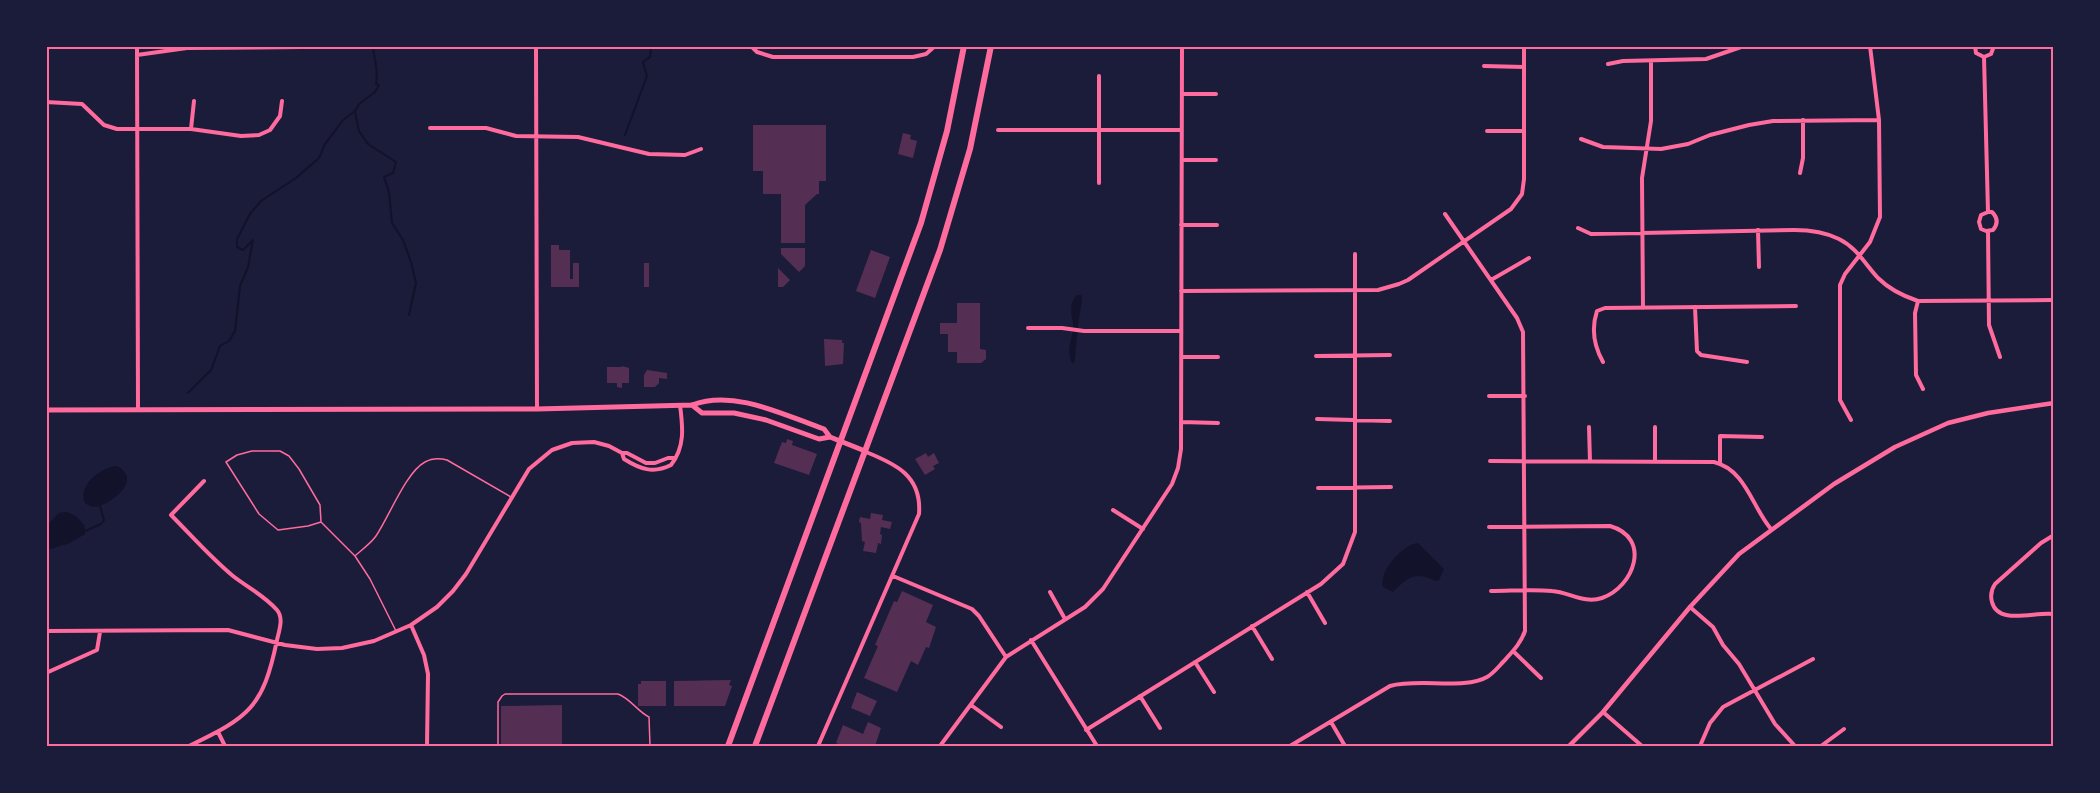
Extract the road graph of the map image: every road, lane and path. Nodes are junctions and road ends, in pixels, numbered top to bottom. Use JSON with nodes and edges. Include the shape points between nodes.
{"nodes":[{"id":1,"x":137,"y":46,"type":"edge"},
{"id":2,"x":536,"y":46,"type":"edge"},
{"id":3,"x":752,"y":46,"type":"edge"},
{"id":4,"x":934,"y":46,"type":"edge"},
{"id":5,"x":964,"y":46,"type":"edge"},
{"id":6,"x":991,"y":46,"type":"edge"},
{"id":7,"x":1182,"y":46,"type":"edge"},
{"id":8,"x":1524,"y":46,"type":"edge"},
{"id":9,"x":1744,"y":46,"type":"edge"},
{"id":10,"x":1870,"y":46,"type":"edge"},
{"id":11,"x":1975,"y":46,"type":"edge"},
{"id":12,"x":1994,"y":46,"type":"edge"},
{"id":13,"x":302,"y":47,"type":"edge"},
{"id":14,"x":137,"y":55,"type":"junction"},
{"id":15,"x":1984,"y":57,"type":"junction"},
{"id":16,"x":1651,"y":61,"type":"junction"},
{"id":17,"x":1608,"y":64,"type":"dead end"},
{"id":18,"x":1484,"y":66,"type":"dead end"},
{"id":19,"x":1524,"y":67,"type":"junction"},
{"id":20,"x":1100,"y":76,"type":"dead end"},
{"id":21,"x":1182,"y":94,"type":"junction"},
{"id":22,"x":1216,"y":94,"type":"dead end"},
{"id":23,"x":194,"y":101,"type":"dead end"},
{"id":24,"x":282,"y":101,"type":"dead end"},
{"id":25,"x":47,"y":102,"type":"edge"},
{"id":26,"x":1803,"y":120,"type":"junction"},
{"id":27,"x":1879,"y":120,"type":"junction"},
{"id":28,"x":430,"y":128,"type":"dead end"},
{"id":29,"x":47,"y":129,"type":"edge"},
{"id":30,"x":137,"y":129,"type":"junction"},
{"id":31,"x":191,"y":129,"type":"junction"},
{"id":32,"x":1100,"y":129,"type":"junction"},
{"id":33,"x":998,"y":130,"type":"dead end"},
{"id":34,"x":1182,"y":130,"type":"junction"},
{"id":35,"x":1488,"y":131,"type":"dead end"},
{"id":36,"x":1524,"y":131,"type":"junction"},
{"id":37,"x":535,"y":136,"type":"junction"},
{"id":38,"x":1581,"y":139,"type":"dead end"},
{"id":39,"x":701,"y":149,"type":"dead end"},
{"id":40,"x":1646,"y":149,"type":"junction"},
{"id":41,"x":1182,"y":160,"type":"junction"},
{"id":42,"x":1216,"y":160,"type":"dead end"},
{"id":43,"x":1800,"y":173,"type":"dead end"},
{"id":44,"x":1099,"y":183,"type":"dead end"},
{"id":45,"x":1988,"y":212,"type":"junction"},
{"id":46,"x":1445,"y":214,"type":"dead end"},
{"id":47,"x":1182,"y":225,"type":"junction"},
{"id":48,"x":1217,"y":225,"type":"dead end"},
{"id":49,"x":1578,"y":228,"type":"dead end"},
{"id":50,"x":1758,"y":230,"type":"junction"},
{"id":51,"x":1988,"y":231,"type":"junction"},
{"id":52,"x":1642,"y":233,"type":"junction"},
{"id":53,"x":1463,"y":241,"type":"junction"},
{"id":54,"x":1355,"y":254,"type":"dead end"},
{"id":55,"x":1860,"y":255,"type":"junction"},
{"id":56,"x":1529,"y":258,"type":"dead end"},
{"id":57,"x":1759,"y":267,"type":"dead end"},
{"id":58,"x":1491,"y":280,"type":"junction"},
{"id":59,"x":1181,"y":291,"type":"junction"},
{"id":60,"x":1355,"y":291,"type":"junction"},
{"id":61,"x":2054,"y":300,"type":"edge"},
{"id":62,"x":1918,"y":301,"type":"junction"},
{"id":63,"x":1989,"y":301,"type":"junction"},
{"id":64,"x":1796,"y":306,"type":"dead end"},
{"id":65,"x":1643,"y":308,"type":"junction"},
{"id":66,"x":1695,"y":308,"type":"junction"},
{"id":67,"x":1028,"y":328,"type":"dead end"},
{"id":68,"x":1181,"y":331,"type":"junction"},
{"id":69,"x":1316,"y":356,"type":"dead end"},
{"id":70,"x":1355,"y":356,"type":"junction"},
{"id":71,"x":1390,"y":356,"type":"dead end"},
{"id":72,"x":1181,"y":357,"type":"junction"},
{"id":73,"x":1218,"y":357,"type":"dead end"},
{"id":74,"x":2000,"y":357,"type":"dead end"},
{"id":75,"x":1602,"y":362,"type":"dead end"},
{"id":76,"x":1747,"y":362,"type":"dead end"},
{"id":77,"x":1923,"y":389,"type":"dead end"},
{"id":78,"x":1489,"y":396,"type":"dead end"},
{"id":79,"x":1525,"y":396,"type":"junction"},
{"id":80,"x":2054,"y":403,"type":"edge"},
{"id":81,"x":680,"y":405,"type":"junction"},
{"id":82,"x":692,"y":405,"type":"junction"},
{"id":83,"x":537,"y":409,"type":"junction"},
{"id":84,"x":46,"y":410,"type":"edge"},
{"id":85,"x":138,"y":410,"type":"junction"},
{"id":86,"x":1317,"y":419,"type":"dead end"},
{"id":87,"x":1356,"y":420,"type":"junction"},
{"id":88,"x":1851,"y":420,"type":"dead end"},
{"id":89,"x":1390,"y":421,"type":"dead end"},
{"id":90,"x":1181,"y":423,"type":"junction"},
{"id":91,"x":1218,"y":423,"type":"dead end"},
{"id":92,"x":1589,"y":427,"type":"dead end"},
{"id":93,"x":1655,"y":427,"type":"dead end"},
{"id":94,"x":830,"y":436,"type":"junction"},
{"id":95,"x":1762,"y":437,"type":"dead end"},
{"id":96,"x":841,"y":442,"type":"junction"},
{"id":97,"x":865,"y":452,"type":"junction"},
{"id":98,"x":1490,"y":461,"type":"dead end"},
{"id":99,"x":1525,"y":461,"type":"junction"},
{"id":100,"x":1590,"y":462,"type":"junction"},
{"id":101,"x":1655,"y":462,"type":"junction"},
{"id":102,"x":1720,"y":464,"type":"junction"},
{"id":103,"x":204,"y":481,"type":"dead end"},
{"id":104,"x":1391,"y":487,"type":"dead end"},
{"id":105,"x":1318,"y":488,"type":"dead end"},
{"id":106,"x":1356,"y":488,"type":"junction"},
{"id":107,"x":513,"y":498,"type":"junction"},
{"id":108,"x":1113,"y":510,"type":"dead end"},
{"id":109,"x":321,"y":522,"type":"junction"},
{"id":110,"x":1526,"y":526,"type":"junction"},
{"id":111,"x":1489,"y":527,"type":"dead end"},
{"id":112,"x":1143,"y":529,"type":"junction"},
{"id":113,"x":1771,"y":529,"type":"junction"},
{"id":114,"x":2054,"y":535,"type":"edge"},
{"id":115,"x":355,"y":556,"type":"junction"},
{"id":116,"x":893,"y":576,"type":"junction"},
{"id":117,"x":1491,"y":591,"type":"dead end"},
{"id":118,"x":1525,"y":591,"type":"junction"},
{"id":119,"x":1050,"y":592,"type":"dead end"},
{"id":120,"x":1307,"y":592,"type":"junction"},
{"id":121,"x":1690,"y":607,"type":"junction"},
{"id":122,"x":2054,"y":614,"type":"edge"},
{"id":123,"x":1065,"y":620,"type":"junction"},
{"id":124,"x":1325,"y":623,"type":"dead end"},
{"id":125,"x":411,"y":625,"type":"junction"},
{"id":126,"x":1252,"y":626,"type":"junction"},
{"id":127,"x":46,"y":632,"type":"edge"},
{"id":128,"x":100,"y":632,"type":"junction"},
{"id":129,"x":396,"y":632,"type":"junction"},
{"id":130,"x":1031,"y":640,"type":"junction"},
{"id":131,"x":276,"y":643,"type":"junction"},
{"id":132,"x":1513,"y":651,"type":"junction"},
{"id":133,"x":1006,"y":657,"type":"junction"},
{"id":134,"x":1272,"y":659,"type":"dead end"},
{"id":135,"x":1813,"y":659,"type":"dead end"},
{"id":136,"x":1195,"y":662,"type":"junction"},
{"id":137,"x":46,"y":673,"type":"edge"},
{"id":138,"x":1541,"y":678,"type":"dead end"},
{"id":139,"x":1754,"y":689,"type":"junction"},
{"id":140,"x":1214,"y":692,"type":"dead end"},
{"id":141,"x":1140,"y":696,"type":"junction"},
{"id":142,"x":971,"y":705,"type":"junction"},
{"id":143,"x":1603,"y":712,"type":"junction"},
{"id":144,"x":1330,"y":722,"type":"junction"},
{"id":145,"x":1000,"y":727,"type":"dead end"},
{"id":146,"x":1160,"y":728,"type":"dead end"},
{"id":147,"x":1844,"y":729,"type":"dead end"},
{"id":148,"x":1086,"y":730,"type":"junction"},
{"id":149,"x":218,"y":732,"type":"junction"},
{"id":150,"x":189,"y":747,"type":"edge"},
{"id":151,"x":225,"y":747,"type":"edge"},
{"id":152,"x":426,"y":747,"type":"edge"},
{"id":153,"x":498,"y":747,"type":"edge"},
{"id":154,"x":650,"y":747,"type":"edge"},
{"id":155,"x":728,"y":747,"type":"edge"},
{"id":156,"x":755,"y":747,"type":"edge"},
{"id":157,"x":818,"y":747,"type":"edge"},
{"id":158,"x":940,"y":747,"type":"edge"},
{"id":159,"x":1097,"y":747,"type":"edge"},
{"id":160,"x":1290,"y":747,"type":"edge"},
{"id":161,"x":1345,"y":747,"type":"edge"},
{"id":162,"x":1569,"y":747,"type":"edge"},
{"id":163,"x":1642,"y":747,"type":"edge"},
{"id":164,"x":1700,"y":747,"type":"edge"},
{"id":165,"x":1795,"y":747,"type":"edge"},
{"id":166,"x":1821,"y":747,"type":"edge"}],
"edges":[{"from":1,"to":14,"type":"street"},
{"from":2,"to":37,"type":"street"},
{"from":3,"to":4,"type":"street","via":[[757,52],[775,57],[913,57],[926,54]]},
{"from":5,"to":96,"type":"highway","via":[[947,131],[921,223]]},
{"from":6,"to":97,"type":"highway","via":[[978,118],[955,203]]},
{"from":7,"to":21,"type":"street"},
{"from":8,"to":19,"type":"street"},
{"from":9,"to":16,"type":"street","via":[[1707,59]]},
{"from":10,"to":27,"type":"street"},
{"from":11,"to":15,"type":"street","via":[[1976,53]]},
{"from":12,"to":15,"type":"street","via":[[1991,54]]},
{"from":13,"to":14,"type":"street","via":[[187,48]]},
{"from":14,"to":30,"type":"street"},
{"from":15,"to":45,"type":"street"},
{"from":16,"to":17,"type":"street"},
{"from":16,"to":40,"type":"street","via":[[1651,121]]},
{"from":18,"to":19,"type":"street"},
{"from":19,"to":36,"type":"street"},
{"from":20,"to":32,"type":"street"},
{"from":21,"to":22,"type":"street"},
{"from":21,"to":34,"type":"street"},
{"from":23,"to":31,"type":"street"},
{"from":24,"to":31,"type":"street","via":[[275,125],[259,135],[229,136]]},
{"from":25,"to":29,"type":"street"},
{"from":25,"to":30,"type":"street","via":[[82,104],[110,128]]},
{"from":26,"to":27,"type":"street"},
{"from":26,"to":40,"type":"street","via":[[1749,125],[1688,144]]},
{"from":26,"to":43,"type":"street"},
{"from":27,"to":55,"type":"street","via":[[1880,217]]},
{"from":28,"to":37,"type":"street","via":[[486,128],[512,136]]},
{"from":30,"to":31,"type":"street"},
{"from":30,"to":85,"type":"street"},
{"from":32,"to":33,"type":"street"},
{"from":32,"to":34,"type":"street"},
{"from":32,"to":44,"type":"street"},
{"from":34,"to":41,"type":"street"},
{"from":35,"to":36,"type":"street"},
{"from":36,"to":53,"type":"street","via":[[1522,195],[1511,208]]},
{"from":37,"to":39,"type":"street","via":[[578,137],[649,154],[685,155]]},
{"from":37,"to":83,"type":"street"},
{"from":38,"to":40,"type":"street","via":[[1603,147]]},
{"from":40,"to":52,"type":"street"},
{"from":41,"to":42,"type":"street"},
{"from":41,"to":47,"type":"street"},
{"from":45,"to":51,"type":"street","via":[[1979,222],[1981,229]]},
{"from":45,"to":51,"type":"street","via":[[1996,216],[1997,224]]},
{"from":46,"to":53,"type":"street"},
{"from":47,"to":48,"type":"street"},
{"from":47,"to":59,"type":"street"},
{"from":49,"to":52,"type":"street","via":[[1591,234]]},
{"from":50,"to":52,"type":"street"},
{"from":50,"to":55,"type":"street","via":[[1817,232],[1839,239]]},
{"from":50,"to":57,"type":"street"},
{"from":51,"to":63,"type":"street"},
{"from":52,"to":65,"type":"street"},
{"from":53,"to":58,"type":"street"},
{"from":53,"to":60,"type":"street","via":[[1399,284]]},
{"from":54,"to":60,"type":"street"},
{"from":55,"to":62,"type":"street","via":[[1885,284]]},
{"from":55,"to":88,"type":"street","via":[[1842,279],[1839,297],[1840,400]]},
{"from":56,"to":58,"type":"street"},
{"from":58,"to":79,"type":"street","via":[[1523,332]]},
{"from":59,"to":60,"type":"street"},
{"from":59,"to":68,"type":"street"},
{"from":60,"to":70,"type":"street"},
{"from":61,"to":63,"type":"street"},
{"from":62,"to":63,"type":"street"},
{"from":62,"to":77,"type":"street","via":[[1916,375]]},
{"from":63,"to":74,"type":"street","via":[[1989,325]]},
{"from":64,"to":66,"type":"street"},
{"from":65,"to":66,"type":"street"},
{"from":65,"to":75,"type":"street","via":[[1597,311],[1595,347]]},
{"from":66,"to":76,"type":"street","via":[[1696,351]]},
{"from":67,"to":68,"type":"street"},
{"from":68,"to":72,"type":"street"},
{"from":69,"to":70,"type":"street"},
{"from":70,"to":71,"type":"street"},
{"from":70,"to":87,"type":"street"},
{"from":72,"to":73,"type":"street"},
{"from":72,"to":90,"type":"street"},
{"from":78,"to":79,"type":"street"},
{"from":79,"to":99,"type":"street"},
{"from":80,"to":113,"type":"main road","via":[[1968,417],[1926,432],[1834,484]]},
{"from":81,"to":82,"type":"main road"},
{"from":81,"to":83,"type":"main road"},
{"from":81,"to":107,"type":"street","via":[[683,439],[675,458],[646,463],[594,442],[562,445],[529,469]]},
{"from":82,"to":94,"type":"main road","via":[[702,413],[746,414],[819,439]]},
{"from":82,"to":94,"type":"main road","via":[[703,401],[750,404],[824,429]]},
{"from":83,"to":85,"type":"main road"},
{"from":84,"to":85,"type":"main road"},
{"from":86,"to":87,"type":"street"},
{"from":87,"to":89,"type":"street"},
{"from":87,"to":106,"type":"street"},
{"from":90,"to":91,"type":"street"},
{"from":90,"to":112,"type":"street","via":[[1181,459],[1176,477]]},
{"from":92,"to":100,"type":"street"},
{"from":93,"to":101,"type":"street"},
{"from":94,"to":96,"type":"main road"},
{"from":95,"to":102,"type":"street","via":[[1720,436]]},
{"from":96,"to":97,"type":"main road"},
{"from":96,"to":155,"type":"highway"},
{"from":97,"to":116,"type":"street","via":[[904,471],[919,498],[920,514]]},
{"from":97,"to":156,"type":"highway"},
{"from":98,"to":99,"type":"street"},
{"from":99,"to":100,"type":"street"},
{"from":99,"to":110,"type":"street"},
{"from":100,"to":101,"type":"street"},
{"from":101,"to":102,"type":"street"},
{"from":102,"to":113,"type":"street","via":[[1736,474]]},
{"from":103,"to":131,"type":"street","via":[[171,515],[231,574],[278,610]]},
{"from":104,"to":106,"type":"street"},
{"from":105,"to":106,"type":"street"},
{"from":106,"to":120,"type":"street","via":[[1355,532],[1343,564]]},
{"from":107,"to":115,"type":"lane","via":[[447,460],[427,461],[408,480],[374,538]]},
{"from":107,"to":125,"type":"street","via":[[460,583],[437,607]]},
{"from":108,"to":112,"type":"street"},
{"from":109,"to":109,"type":"lane","via":[[320,505],[289,456],[280,451],[252,451],[226,462],[259,514],[278,530]]},
{"from":109,"to":115,"type":"lane"},
{"from":110,"to":111,"type":"street"},
{"from":110,"to":118,"type":"street"},
{"from":110,"to":118,"type":"street","via":[[1610,526],[1628,537],[1635,559],[1630,575],[1605,597],[1589,600],[1551,591]]},
{"from":112,"to":123,"type":"street","via":[[1104,589]]},
{"from":113,"to":121,"type":"main road","via":[[1739,554]]},
{"from":114,"to":122,"type":"street","via":[[1995,584],[1991,593],[1995,610],[2009,617]]},
{"from":115,"to":129,"type":"lane"},
{"from":116,"to":133,"type":"street","via":[[973,610]]},
{"from":116,"to":157,"type":"street"},
{"from":117,"to":118,"type":"street"},
{"from":118,"to":132,"type":"street","via":[[1525,631]]},
{"from":119,"to":123,"type":"street"},
{"from":120,"to":124,"type":"street"},
{"from":120,"to":126,"type":"street"},
{"from":121,"to":139,"type":"street","via":[[1713,627]]},
{"from":121,"to":143,"type":"main road"},
{"from":123,"to":130,"type":"street"},
{"from":125,"to":129,"type":"street"},
{"from":125,"to":152,"type":"street","via":[[428,674]]},
{"from":126,"to":134,"type":"street"},
{"from":126,"to":136,"type":"street"},
{"from":127,"to":128,"type":"street"},
{"from":128,"to":131,"type":"street","via":[[228,630]]},
{"from":128,"to":137,"type":"street","via":[[97,650]]},
{"from":129,"to":131,"type":"street","via":[[342,648],[309,649]]},
{"from":130,"to":133,"type":"street"},
{"from":130,"to":148,"type":"street"},
{"from":131,"to":149,"type":"street","via":[[258,699],[244,715]]},
{"from":132,"to":138,"type":"street"},
{"from":132,"to":144,"type":"street","via":[[1492,674],[1480,680],[1395,684]]},
{"from":133,"to":142,"type":"street"},
{"from":135,"to":139,"type":"street"},
{"from":136,"to":140,"type":"street"},
{"from":136,"to":141,"type":"street"},
{"from":139,"to":164,"type":"street","via":[[1716,714]]},
{"from":139,"to":165,"type":"street","via":[[1775,724]]},
{"from":141,"to":146,"type":"street"},
{"from":141,"to":148,"type":"street"},
{"from":142,"to":145,"type":"street"},
{"from":142,"to":158,"type":"street"},
{"from":143,"to":162,"type":"main road"},
{"from":143,"to":163,"type":"street"},
{"from":144,"to":160,"type":"street"},
{"from":144,"to":161,"type":"street"},
{"from":147,"to":166,"type":"street"},
{"from":148,"to":159,"type":"street"},
{"from":149,"to":150,"type":"street"},
{"from":149,"to":151,"type":"street"},
{"from":153,"to":154,"type":"lane","via":[[498,702],[505,694],[618,694],[649,717]]}]}
